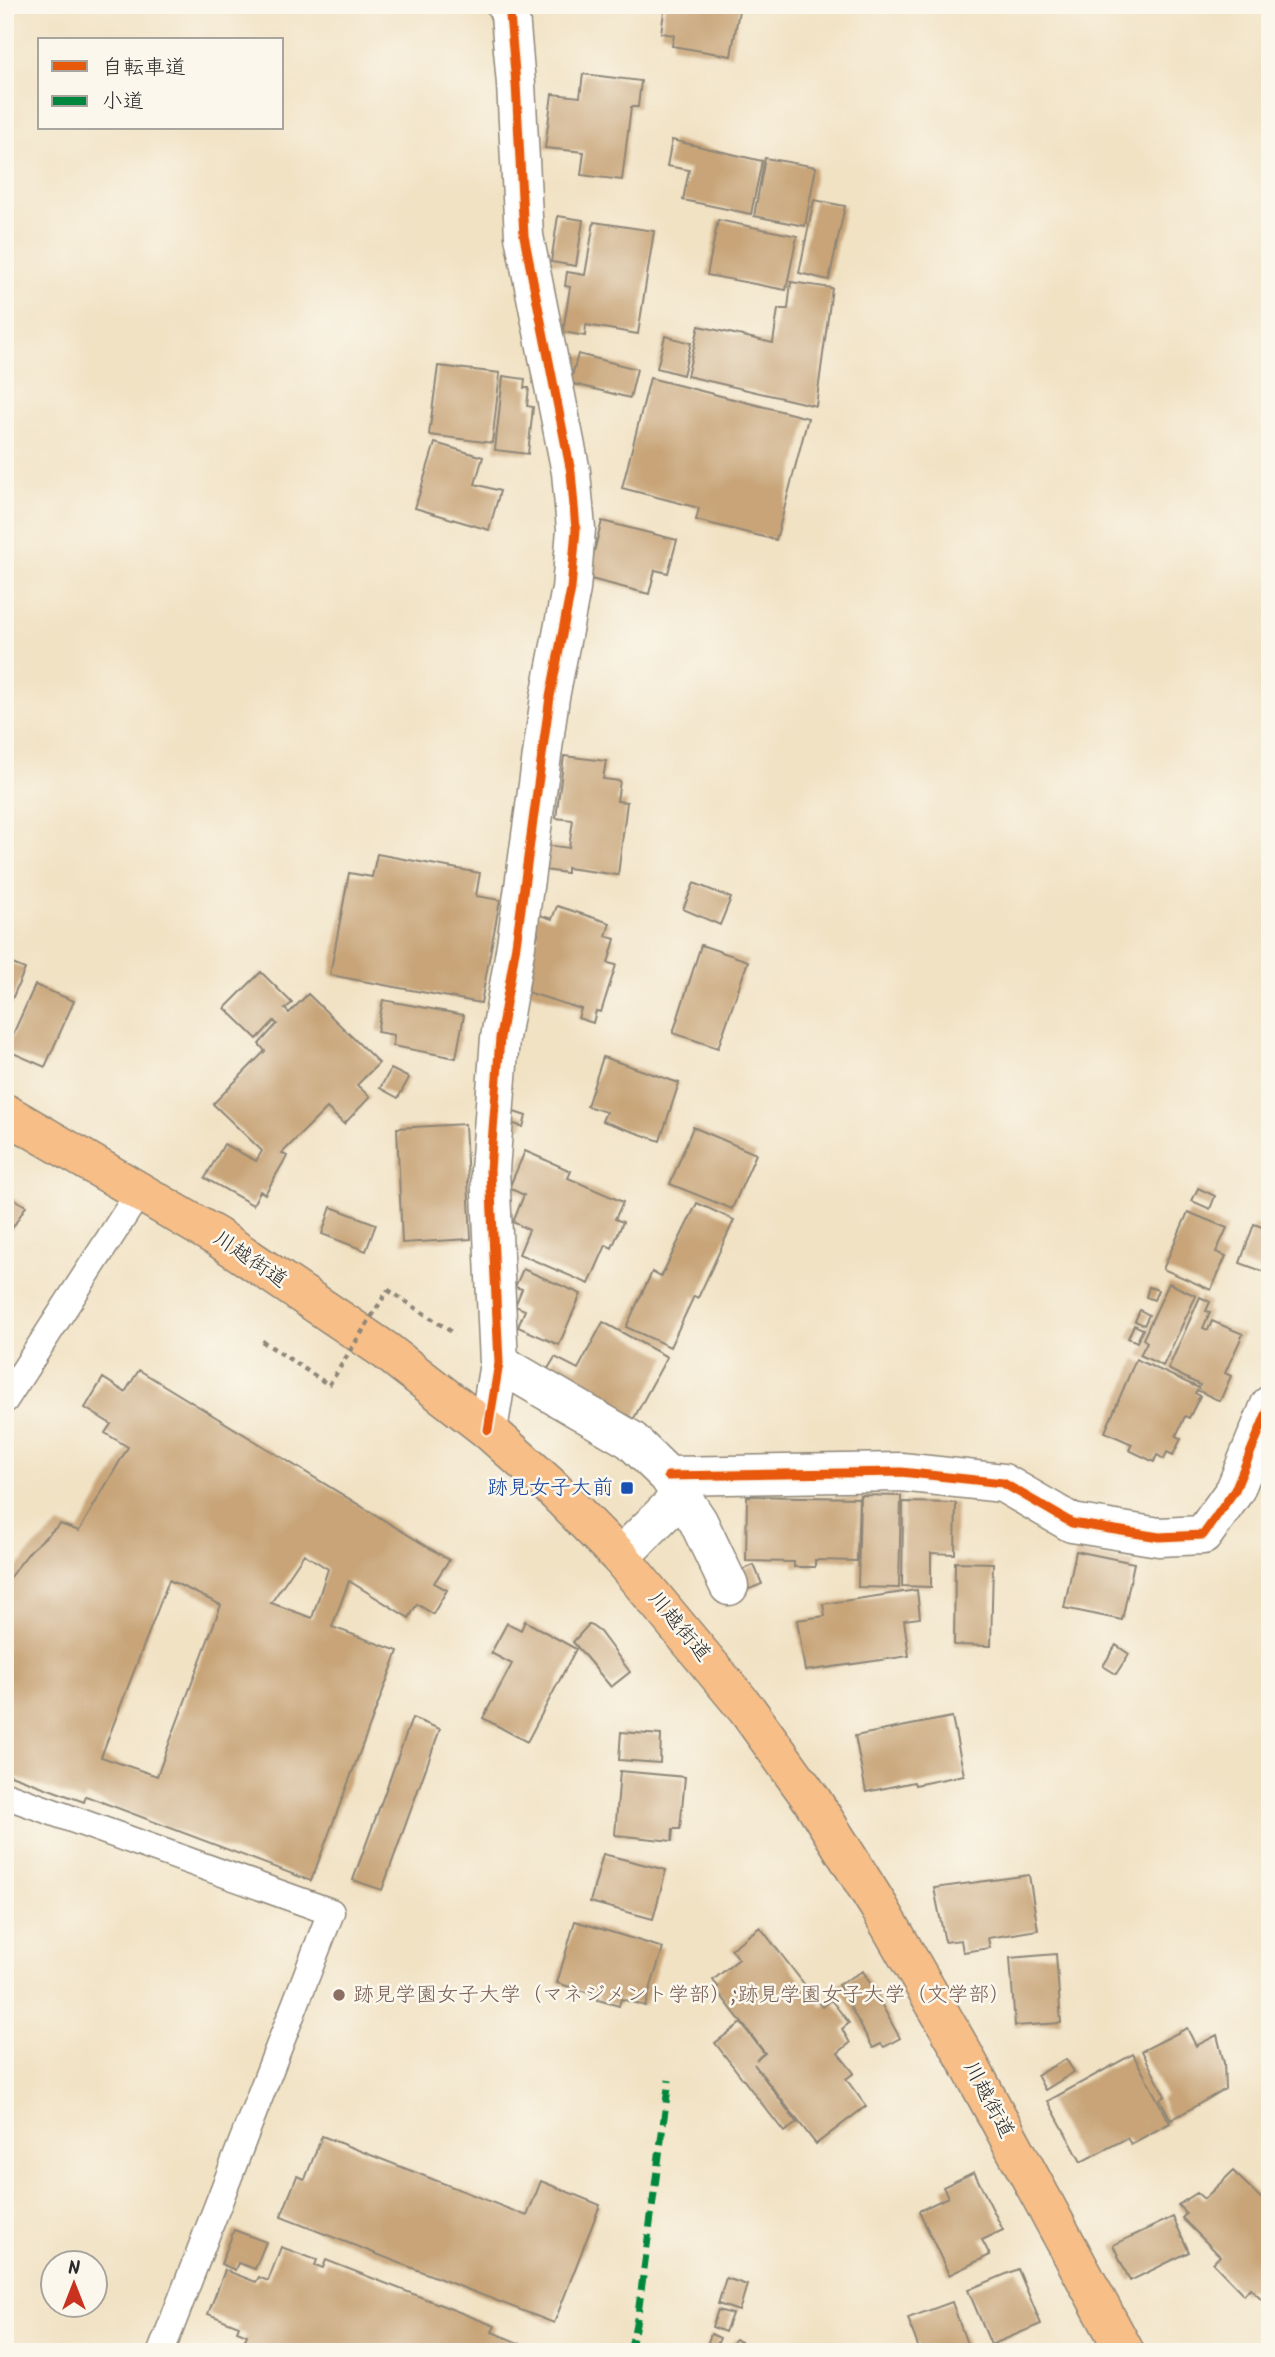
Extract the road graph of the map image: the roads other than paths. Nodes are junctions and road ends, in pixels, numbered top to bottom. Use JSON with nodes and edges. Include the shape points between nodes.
{"nodes":[{"id":1,"x":506,"y":5,"type":"edge"},
{"id":2,"x":5,"y":1113,"type":"edge"},
{"id":3,"x":140,"y":1191,"type":"junction"},
{"id":4,"x":499,"y":1363,"type":"junction"},
{"id":5,"x":5,"y":1400,"type":"edge"},
{"id":6,"x":1270,"y":1405,"type":"edge"},
{"id":7,"x":488,"y":1430,"type":"junction"},
{"id":8,"x":674,"y":1486,"type":"junction"},
{"id":9,"x":620,"y":1557,"type":"junction"},
{"id":10,"x":729,"y":1586,"type":"dead end"},
{"id":11,"x":5,"y":1795,"type":"edge"},
{"id":12,"x":161,"y":2352,"type":"edge"},
{"id":13,"x":1125,"y":2352,"type":"edge"}],
"edges":[{"from":1,"to":4,"type":"street","via":[[516,84],[524,236],[571,472],[576,529],[571,589],[550,697],[500,1038],[490,1170]]},
{"from":2,"to":3,"type":"highway","name":"川越街道"},
{"from":3,"to":5,"type":"lane"},
{"from":3,"to":7,"type":"highway","name":"川越街道","via":[[218,1237],[386,1351]]},
{"from":4,"to":7,"type":"street"},
{"from":4,"to":8,"type":"street","via":[[631,1440]]},
{"from":6,"to":8,"type":"street","via":[[1235,1490],[1203,1535],[1158,1537],[1072,1523],[1003,1483],[901,1472]]},
{"from":7,"to":9,"type":"highway","name":"川越街道"},
{"from":8,"to":9,"type":"street"},
{"from":8,"to":10,"type":"street","via":[[698,1521]]},
{"from":9,"to":13,"type":"highway","name":"川越街道","via":[[748,1712],[812,1800],[959,2046]]},
{"from":11,"to":12,"type":"lane","via":[[331,1912]]}]}
